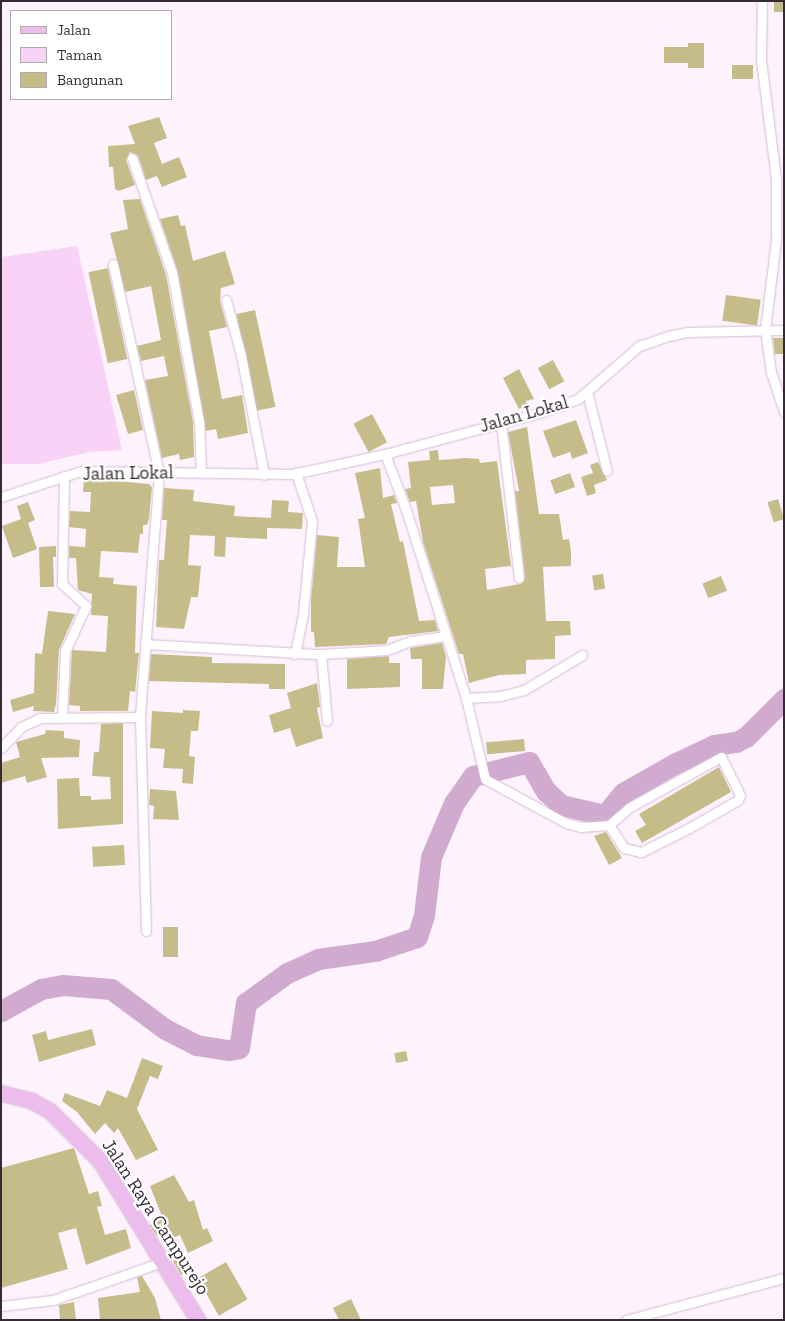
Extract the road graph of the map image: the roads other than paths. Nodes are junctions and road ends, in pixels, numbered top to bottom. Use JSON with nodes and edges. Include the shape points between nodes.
{"nodes":[{"id":1,"x":762,"y":1,"type":"edge"},
{"id":2,"x":132,"y":158,"type":"dead end"},
{"id":3,"x":113,"y":264,"type":"dead end"},
{"id":4,"x":226,"y":300,"type":"dead end"},
{"id":5,"x":765,"y":329,"type":"junction"},
{"id":6,"x":784,"y":330,"type":"edge"},
{"id":7,"x":587,"y":392,"type":"junction"},
{"id":8,"x":784,"y":412,"type":"edge"},
{"id":9,"x":501,"y":423,"type":"junction"},
{"id":10,"x":385,"y":454,"type":"junction"},
{"id":11,"x":607,"y":471,"type":"dead end"},
{"id":12,"x":201,"y":472,"type":"junction"},
{"id":13,"x":159,"y":473,"type":"junction"},
{"id":14,"x":296,"y":474,"type":"junction"},
{"id":15,"x":264,"y":475,"type":"junction"},
{"id":16,"x":64,"y":476,"type":"junction"},
{"id":17,"x":1,"y":497,"type":"edge"},
{"id":18,"x":519,"y":578,"type":"dead end"},
{"id":19,"x":446,"y":636,"type":"junction"},
{"id":20,"x":145,"y":644,"type":"junction"},
{"id":21,"x":295,"y":654,"type":"junction"},
{"id":22,"x":321,"y":654,"type":"junction"},
{"id":23,"x":582,"y":655,"type":"dead end"},
{"id":24,"x":466,"y":698,"type":"junction"},
{"id":25,"x":140,"y":717,"type":"junction"},
{"id":26,"x":62,"y":718,"type":"junction"},
{"id":27,"x":327,"y":721,"type":"dead end"},
{"id":28,"x":1,"y":748,"type":"edge"},
{"id":29,"x":609,"y":825,"type":"junction"},
{"id":30,"x":146,"y":931,"type":"dead end"},
{"id":31,"x":1,"y":1093,"type":"edge"},
{"id":32,"x":162,"y":1262,"type":"junction"},
{"id":33,"x":784,"y":1278,"type":"edge"},
{"id":34,"x":1,"y":1306,"type":"edge"},
{"id":35,"x":198,"y":1320,"type":"edge"},
{"id":36,"x":626,"y":1320,"type":"edge"}],
"edges":[{"from":1,"to":5,"type":"street","via":[[761,60],[776,178],[776,240]]},
{"from":2,"to":12,"type":"street","via":[[172,273],[199,421]]},
{"from":3,"to":13,"type":"street"},
{"from":4,"to":15,"type":"street","via":[[241,355]]},
{"from":5,"to":6,"type":"street","name":"Jalan Lokal"},
{"from":5,"to":7,"type":"street","name":"Jalan Lokal","via":[[687,332],[639,346],[607,370]]},
{"from":5,"to":8,"type":"street","via":[[772,372]]},
{"from":7,"to":9,"type":"street","name":"Jalan Lokal","via":[[545,411]]},
{"from":7,"to":11,"type":"street"},
{"from":9,"to":10,"type":"street","name":"Jalan Lokal"},
{"from":9,"to":18,"type":"street"},
{"from":10,"to":14,"type":"street","name":"Jalan Lokal"},
{"from":10,"to":19,"type":"street"},
{"from":12,"to":13,"type":"street","name":"Jalan Lokal"},
{"from":12,"to":15,"type":"street","name":"Jalan Lokal"},
{"from":13,"to":16,"type":"street","name":"Jalan Lokal","via":[[115,470]]},
{"from":13,"to":20,"type":"street"},
{"from":14,"to":15,"type":"street","name":"Jalan Lokal"},
{"from":14,"to":21,"type":"street","via":[[312,521],[304,606]]},
{"from":16,"to":17,"type":"street","name":"Jalan Lokal"},
{"from":16,"to":26,"type":"street","via":[[62,584],[86,606],[65,651]]},
{"from":19,"to":22,"type":"street","via":[[387,650]]},
{"from":19,"to":24,"type":"street"},
{"from":20,"to":21,"type":"street"},
{"from":20,"to":25,"type":"street"},
{"from":21,"to":22,"type":"street"},
{"from":22,"to":27,"type":"street"},
{"from":23,"to":24,"type":"street","via":[[524,690],[500,696]]},
{"from":24,"to":29,"type":"street","via":[[485,778],[566,823],[581,827]]},
{"from":25,"to":26,"type":"street"},
{"from":25,"to":30,"type":"street"},
{"from":26,"to":28,"type":"street","via":[[29,722]]},
{"from":29,"to":29,"type":"street","via":[[630,807],[721,757],[740,794],[738,800],[641,852],[624,848]]},
{"from":31,"to":32,"type":"main road","name":"Jalan Raya Campurejo","via":[[32,1101],[67,1124],[100,1161]]},
{"from":32,"to":34,"type":"street","via":[[53,1300]]},
{"from":32,"to":35,"type":"main road","name":"Jalan Raya Campurejo"},
{"from":33,"to":36,"type":"street"}]}
